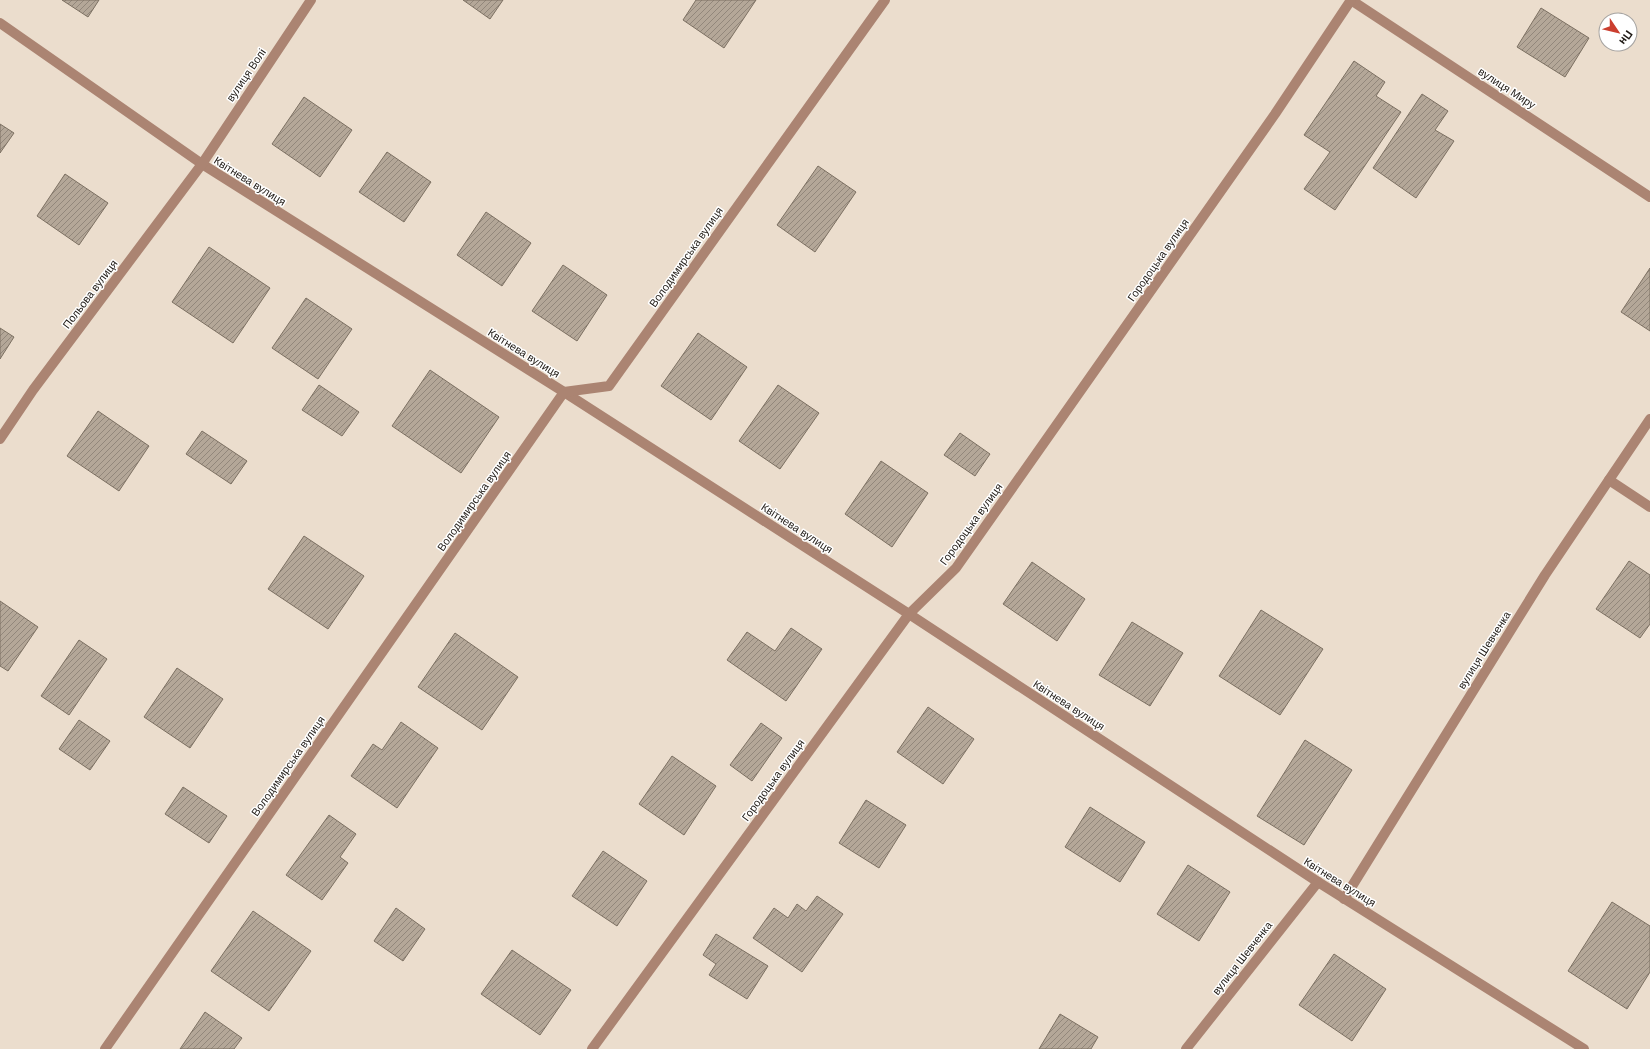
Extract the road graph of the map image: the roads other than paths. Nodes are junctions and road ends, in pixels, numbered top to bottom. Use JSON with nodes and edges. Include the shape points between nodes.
{"nodes":[{"id":1,"x":311,"y":0,"type":"edge"},
{"id":2,"x":884,"y":0,"type":"edge"},
{"id":3,"x":1351,"y":0,"type":"edge"},
{"id":4,"x":0,"y":23,"type":"edge"},
{"id":5,"x":202,"y":164,"type":"junction"},
{"id":6,"x":1650,"y":197,"type":"edge"},
{"id":7,"x":564,"y":392,"type":"junction"},
{"id":8,"x":1650,"y":419,"type":"edge"},
{"id":9,"x":0,"y":439,"type":"edge"},
{"id":10,"x":1609,"y":480,"type":"junction"},
{"id":11,"x":1650,"y":507,"type":"edge"},
{"id":12,"x":909,"y":614,"type":"junction"},
{"id":13,"x":1318,"y":882,"type":"junction"},
{"id":14,"x":1344,"y":899,"type":"junction"},
{"id":15,"x":105,"y":1049,"type":"edge"},
{"id":16,"x":592,"y":1049,"type":"edge"},
{"id":17,"x":1186,"y":1049,"type":"edge"},
{"id":18,"x":1584,"y":1049,"type":"edge"}],
"edges":[{"from":1,"to":5,"type":"street","name":"вулиця Волі"},
{"from":2,"to":7,"type":"street","name":"Володимирська вулиця","via":[[609,386]]},
{"from":3,"to":6,"type":"street","name":"вулиця Миру"},
{"from":3,"to":12,"type":"street","name":"Городоцька вулиця","via":[[1271,120],[956,568]]},
{"from":4,"to":5,"type":"street","name":"Квітнева вулиця"},
{"from":5,"to":7,"type":"street","name":"Квітнева вулиця"},
{"from":5,"to":9,"type":"street","name":"Польова вулиця","via":[[38,383]]},
{"from":7,"to":12,"type":"street","name":"Квітнева вулиця"},
{"from":7,"to":15,"type":"street","name":"Володимирська вулиця"},
{"from":8,"to":10,"type":"street","name":"вулиця Шевченка"},
{"from":10,"to":11,"type":"street"},
{"from":10,"to":14,"type":"street","name":"вулиця Шевченка","via":[[1545,575]]},
{"from":12,"to":13,"type":"street","name":"Квітнева вулиця"},
{"from":12,"to":16,"type":"street","name":"Городоцька вулиця"},
{"from":13,"to":14,"type":"street","name":"Квітнева вулиця"},
{"from":13,"to":17,"type":"street","name":"вулиця Шевченка"},
{"from":14,"to":18,"type":"street","name":"Квітнева вулиця"}]}
